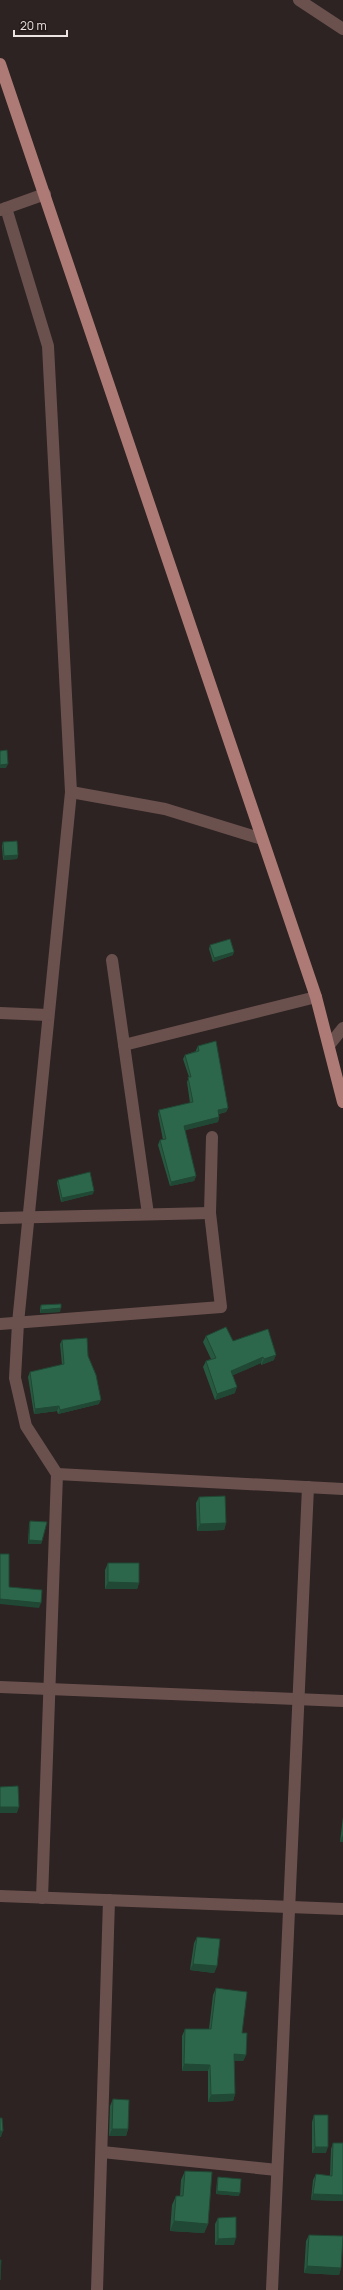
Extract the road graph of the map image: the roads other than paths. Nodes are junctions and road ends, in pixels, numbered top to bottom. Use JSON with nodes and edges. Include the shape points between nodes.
{"nodes":[{"id":1,"x":299,"y":0,"type":"edge"},
{"id":2,"x":343,"y":29,"type":"edge"},
{"id":3,"x":0,"y":64,"type":"edge"},
{"id":4,"x":45,"y":194,"type":"junction"},
{"id":5,"x":3,"y":209,"type":"edge"},
{"id":6,"x":71,"y":792,"type":"junction"},
{"id":7,"x":262,"y":839,"type":"junction"},
{"id":8,"x":112,"y":960,"type":"dead end"},
{"id":9,"x":316,"y":997,"type":"junction"},
{"id":10,"x":0,"y":1013,"type":"edge"},
{"id":11,"x":48,"y":1015,"type":"junction"},
{"id":12,"x":343,"y":1028,"type":"edge"},
{"id":13,"x":330,"y":1044,"type":"junction"},
{"id":14,"x":124,"y":1045,"type":"junction"},
{"id":15,"x":343,"y":1102,"type":"edge"},
{"id":16,"x":212,"y":1137,"type":"dead end"},
{"id":17,"x":210,"y":1213,"type":"junction"},
{"id":18,"x":148,"y":1214,"type":"junction"},
{"id":19,"x":0,"y":1218,"type":"edge"},
{"id":20,"x":28,"y":1218,"type":"junction"},
{"id":21,"x":18,"y":1323,"type":"junction"},
{"id":22,"x":0,"y":1324,"type":"edge"},
{"id":23,"x":57,"y":1474,"type":"junction"},
{"id":24,"x":308,"y":1487,"type":"junction"},
{"id":25,"x":343,"y":1489,"type":"edge"},
{"id":26,"x":0,"y":1686,"type":"edge"},
{"id":27,"x":50,"y":1689,"type":"junction"},
{"id":28,"x":299,"y":1699,"type":"junction"},
{"id":29,"x":343,"y":1701,"type":"edge"},
{"id":30,"x":0,"y":1896,"type":"edge"},
{"id":31,"x":42,"y":1898,"type":"junction"},
{"id":32,"x":109,"y":1900,"type":"junction"},
{"id":33,"x":289,"y":1907,"type":"junction"},
{"id":34,"x":343,"y":1909,"type":"edge"},
{"id":35,"x":102,"y":2152,"type":"junction"},
{"id":36,"x":277,"y":2170,"type":"junction"},
{"id":37,"x":97,"y":2290,"type":"edge"},
{"id":38,"x":272,"y":2290,"type":"edge"}],
"edges":[{"from":1,"to":2,"type":"street"},
{"from":3,"to":4,"type":"main road"},
{"from":4,"to":5,"type":"street"},
{"from":4,"to":7,"type":"main road"},
{"from":5,"to":6,"type":"street","via":[[48,346]]},
{"from":6,"to":7,"type":"street","via":[[165,809]]},
{"from":6,"to":11,"type":"street"},
{"from":7,"to":9,"type":"main road"},
{"from":8,"to":14,"type":"street"},
{"from":9,"to":13,"type":"main road"},
{"from":9,"to":14,"type":"street"},
{"from":10,"to":11,"type":"street"},
{"from":11,"to":20,"type":"street"},
{"from":12,"to":13,"type":"street"},
{"from":13,"to":15,"type":"main road"},
{"from":14,"to":18,"type":"street"},
{"from":16,"to":17,"type":"street"},
{"from":17,"to":18,"type":"street"},
{"from":17,"to":21,"type":"street","via":[[221,1307]]},
{"from":18,"to":20,"type":"street"},
{"from":19,"to":20,"type":"street"},
{"from":20,"to":21,"type":"street"},
{"from":21,"to":22,"type":"street"},
{"from":21,"to":23,"type":"street","via":[[15,1378],[26,1426]]},
{"from":23,"to":24,"type":"street"},
{"from":23,"to":27,"type":"street"},
{"from":24,"to":25,"type":"street"},
{"from":24,"to":28,"type":"street"},
{"from":26,"to":27,"type":"street"},
{"from":27,"to":28,"type":"street"},
{"from":27,"to":31,"type":"street"},
{"from":28,"to":29,"type":"street"},
{"from":28,"to":33,"type":"street"},
{"from":30,"to":31,"type":"street"},
{"from":31,"to":32,"type":"street"},
{"from":32,"to":33,"type":"street"},
{"from":32,"to":35,"type":"street"},
{"from":33,"to":34,"type":"street"},
{"from":33,"to":36,"type":"street"},
{"from":35,"to":36,"type":"street"},
{"from":35,"to":37,"type":"street"},
{"from":36,"to":38,"type":"street"}]}
